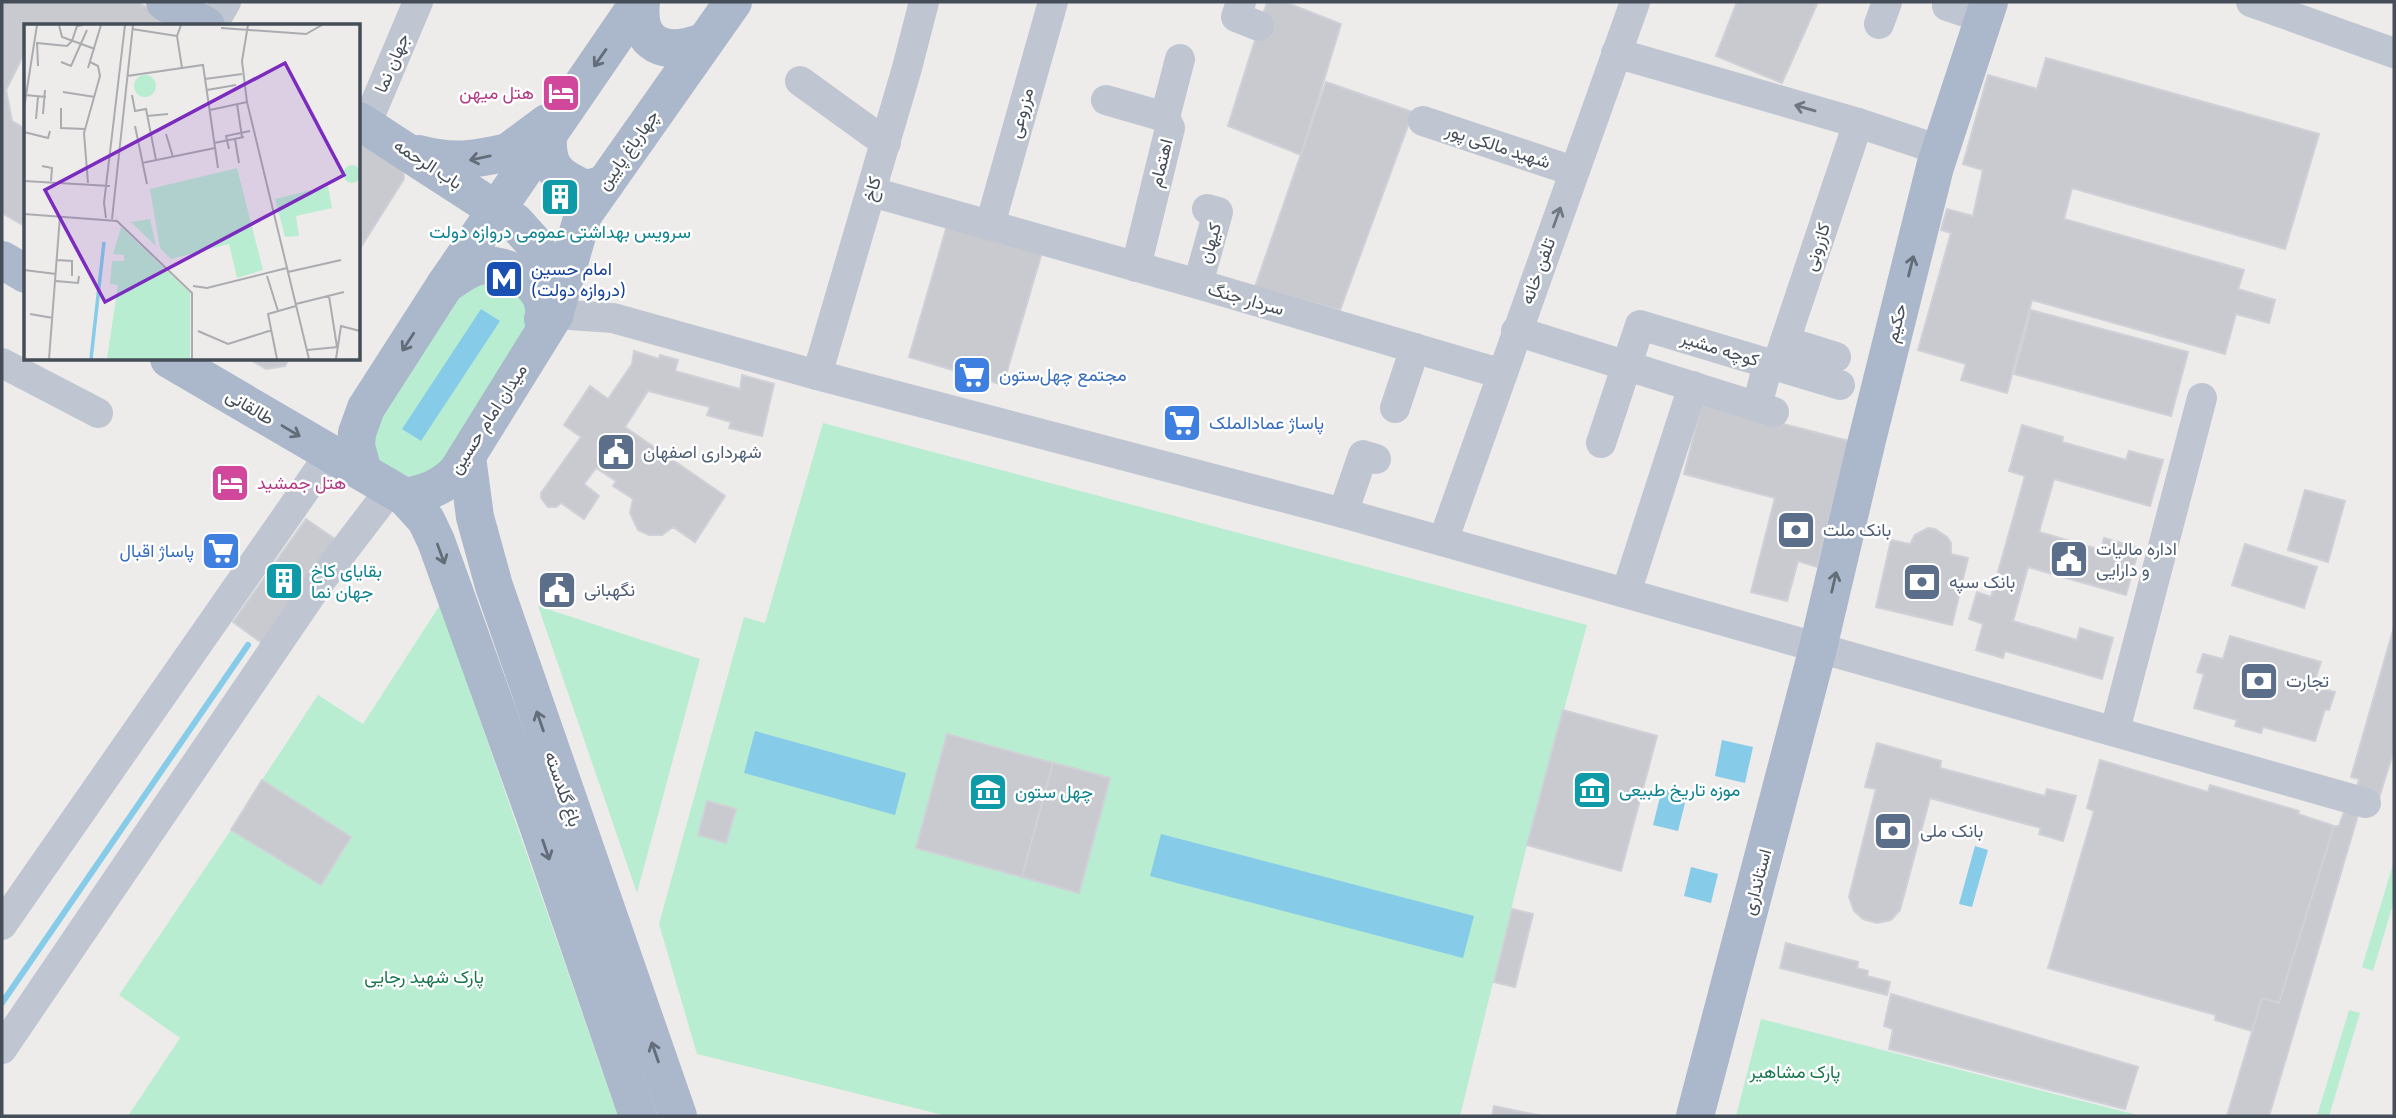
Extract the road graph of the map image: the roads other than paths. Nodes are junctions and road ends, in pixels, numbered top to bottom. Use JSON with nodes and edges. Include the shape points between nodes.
{"nodes":[{"id":1,"x":165,"y":2,"type":"edge"},
{"id":2,"x":226,"y":2,"type":"edge"},
{"id":3,"x":418,"y":2,"type":"edge"},
{"id":4,"x":640,"y":2,"type":"edge"},
{"id":5,"x":733,"y":2,"type":"edge"},
{"id":6,"x":924,"y":2,"type":"edge"},
{"id":7,"x":1053,"y":2,"type":"edge"},
{"id":8,"x":1241,"y":2,"type":"edge"},
{"id":9,"x":1635,"y":2,"type":"edge"},
{"id":10,"x":2251,"y":2,"type":"edge"},
{"id":11,"x":1947,"y":6,"type":"dead end"},
{"id":12,"x":1986,"y":10,"type":"edge"},
{"id":13,"x":203,"y":24,"type":"edge"},
{"id":14,"x":213,"y":24,"type":"edge"},
{"id":15,"x":1259,"y":26,"type":"dead end"},
{"id":16,"x":703,"y":42,"type":"junction"},
{"id":17,"x":1616,"y":53,"type":"junction"},
{"id":18,"x":2394,"y":53,"type":"edge"},
{"id":19,"x":1180,"y":60,"type":"dead end"},
{"id":20,"x":800,"y":81,"type":"dead end"},
{"id":21,"x":1107,"y":100,"type":"dead end"},
{"id":22,"x":1165,"y":117,"type":"junction"},
{"id":23,"x":1423,"y":121,"type":"dead end"},
{"id":24,"x":362,"y":123,"type":"edge"},
{"id":25,"x":1858,"y":123,"type":"junction"},
{"id":26,"x":554,"y":124,"type":"junction"},
{"id":27,"x":886,"y":143,"type":"junction"},
{"id":28,"x":1940,"y":150,"type":"junction"},
{"id":29,"x":407,"y":151,"type":"junction"},
{"id":30,"x":1573,"y":171,"type":"junction"},
{"id":31,"x":605,"y":184,"type":"junction"},
{"id":32,"x":872,"y":192,"type":"junction"},
{"id":33,"x":497,"y":209,"type":"junction"},
{"id":34,"x":1208,"y":209,"type":"dead end"},
{"id":35,"x":990,"y":225,"type":"junction"},
{"id":36,"x":1136,"y":267,"type":"junction"},
{"id":37,"x":1198,"y":284,"type":"junction"},
{"id":38,"x":445,"y":285,"type":"junction"},
{"id":39,"x":545,"y":329,"type":"junction"},
{"id":40,"x":1516,"y":331,"type":"junction"},
{"id":41,"x":1415,"y":348,"type":"junction"},
{"id":42,"x":1777,"y":353,"type":"junction"},
{"id":43,"x":171,"y":360,"type":"edge"},
{"id":44,"x":2,"y":363,"type":"edge"},
{"id":45,"x":1625,"y":365,"type":"junction"},
{"id":46,"x":1838,"y":371,"type":"dead end"},
{"id":47,"x":1502,"y":374,"type":"junction"},
{"id":48,"x":817,"y":375,"type":"junction"},
{"id":49,"x":1693,"y":386,"type":"junction"},
{"id":50,"x":2202,"y":398,"type":"dead end"},
{"id":51,"x":1395,"y":408,"type":"dead end"},
{"id":52,"x":98,"y":413,"type":"dead end"},
{"id":53,"x":1601,"y":443,"type":"dead end"},
{"id":54,"x":467,"y":457,"type":"junction"},
{"id":55,"x":1376,"y":459,"type":"dead end"},
{"id":56,"x":372,"y":478,"type":"junction"},
{"id":57,"x":1343,"y":513,"type":"junction"},
{"id":58,"x":1443,"y":541,"type":"junction"},
{"id":59,"x":1626,"y":593,"type":"junction"},
{"id":60,"x":1818,"y":648,"type":"junction"},
{"id":61,"x":509,"y":687,"type":"junction"},
{"id":62,"x":2115,"y":730,"type":"junction"},
{"id":63,"x":2366,"y":803,"type":"dead end"},
{"id":64,"x":2,"y":925,"type":"edge"},
{"id":65,"x":2,"y":1049,"type":"edge"},
{"id":66,"x":638,"y":1116,"type":"edge"},
{"id":67,"x":678,"y":1116,"type":"edge"},
{"id":68,"x":1695,"y":1116,"type":"edge"}],
"edges":[{"from":1,"to":13,"type":"main road"},
{"from":2,"to":14,"type":"street"},
{"from":3,"to":24,"type":"street","name":"جهان نما"},
{"from":4,"to":16,"type":"main road","via":[[643,30],[651,41],[676,50]]},
{"from":4,"to":26,"type":"main road","one_way":true},
{"from":5,"to":16,"type":"main road","name":"چهارباغ پایین"},
{"from":6,"to":27,"type":"street","name":"کاخ"},
{"from":7,"to":35,"type":"street","name":"مزروعی"},
{"from":8,"to":15,"type":"street","via":[[1236,17]]},
{"from":9,"to":17,"type":"street","name":"تلفن خانه"},
{"from":10,"to":18,"type":"street"},
{"from":11,"to":12,"type":"street"},
{"from":12,"to":28,"type":"main road","name":"حکیم"},
{"from":16,"to":31,"type":"main road","name":"چهارباغ پایین"},
{"from":25,"to":17,"type":"street","one_way":true},
{"from":17,"to":30,"type":"street","name":"تلفن خانه"},
{"from":19,"to":22,"type":"street","name":"اهتمام"},
{"from":20,"to":27,"type":"street"},
{"from":21,"to":22,"type":"street"},
{"from":22,"to":36,"type":"street","name":"اهتمام","via":[[1170,128]]},
{"from":23,"to":30,"type":"street","name":"شهید مالکی پور"},
{"from":24,"to":29,"type":"main road","name":"باب الرحمه"},
{"from":25,"to":28,"type":"street"},
{"from":25,"to":42,"type":"street","name":"کازرونی"},
{"from":26,"to":29,"type":"main road","one_way":true,"via":[[508,152],[469,160],[440,160]]},
{"from":26,"to":31,"type":"main road","via":[[547,154],[558,176],[586,189]]},
{"from":26,"to":33,"type":"main road"},
{"from":27,"to":32,"type":"street","name":"کاخ"},
{"from":60,"to":28,"type":"main road","name":"حکیم","one_way":true},
{"from":29,"to":33,"type":"main road","name":"باب الرحمه"},
{"from":40,"to":30,"type":"street","name":"تلفن خانه","one_way":true},
{"from":31,"to":39,"type":"main road","name":"چهارباغ پایین","via":[[583,215]]},
{"from":32,"to":35,"type":"street","name":"سردار جنگ"},
{"from":32,"to":48,"type":"street","name":"کاخ"},
{"from":33,"to":38,"type":"main road","name":"میدان امام حسین"},
{"from":33,"to":39,"type":"main road","via":[[532,241],[545,263],[552,283]]},
{"from":34,"to":37,"type":"street","name":"کیهان","via":[[1219,212]]},
{"from":35,"to":36,"type":"street","name":"سردار جنگ"},
{"from":36,"to":37,"type":"street","name":"سردار جنگ"},
{"from":37,"to":41,"type":"street","name":"سردار جنگ"},
{"from":38,"to":39,"type":"main road","name":"میدان امام حسین","via":[[481,266],[509,269],[522,275],[540,297]]},
{"from":38,"to":56,"type":"main road","name":"میدان امام حسین","one_way":true,"via":[[366,408]]},
{"from":39,"to":48,"type":"street","via":[[613,318]]},
{"from":39,"to":54,"type":"main road","name":"میدان امام حسین"},
{"from":40,"to":45,"type":"street"},
{"from":40,"to":47,"type":"street","name":"تلفن خانه"},
{"from":41,"to":47,"type":"street","name":"سردار جنگ"},
{"from":41,"to":51,"type":"street"},
{"from":42,"to":45,"type":"street","name":"كوچه مشير","via":[[1640,325]]},
{"from":42,"to":46,"type":"street","name":"كوچه مشير"},
{"from":42,"to":49,"type":"street","name":"کازرونی","via":[[1766,409]]},
{"from":43,"to":56,"type":"main road","name":"طالقانی","one_way":true},
{"from":44,"to":52,"type":"street"},
{"from":45,"to":49,"type":"street"},
{"from":45,"to":53,"type":"street"},
{"from":47,"to":58,"type":"street","name":"تلفن خانه"},
{"from":48,"to":57,"type":"street"},
{"from":49,"to":59,"type":"street"},
{"from":50,"to":62,"type":"street"},
{"from":54,"to":56,"type":"main road","name":"میدان امام حسین","via":[[447,482],[424,494]]},
{"from":54,"to":61,"type":"main road","name":"باغ گلدسته"},
{"from":55,"to":57,"type":"street","via":[[1363,455]]},
{"from":56,"to":61,"type":"main road","name":"باغ گلدسته","one_way":true,"via":[[426,520]]},
{"from":56,"to":64,"type":"street"},
{"from":56,"to":65,"type":"street","via":[[319,583]]},
{"from":57,"to":58,"type":"street"},
{"from":58,"to":59,"type":"street"},
{"from":59,"to":60,"type":"street"},
{"from":60,"to":62,"type":"street"},
{"from":60,"to":68,"type":"main road","name":"استانداری"},
{"from":61,"to":66,"type":"main road","name":"باغ گلدسته","one_way":true},
{"from":67,"to":61,"type":"main road","name":"باغ گلدسته","one_way":true},
{"from":62,"to":63,"type":"street"}]}
